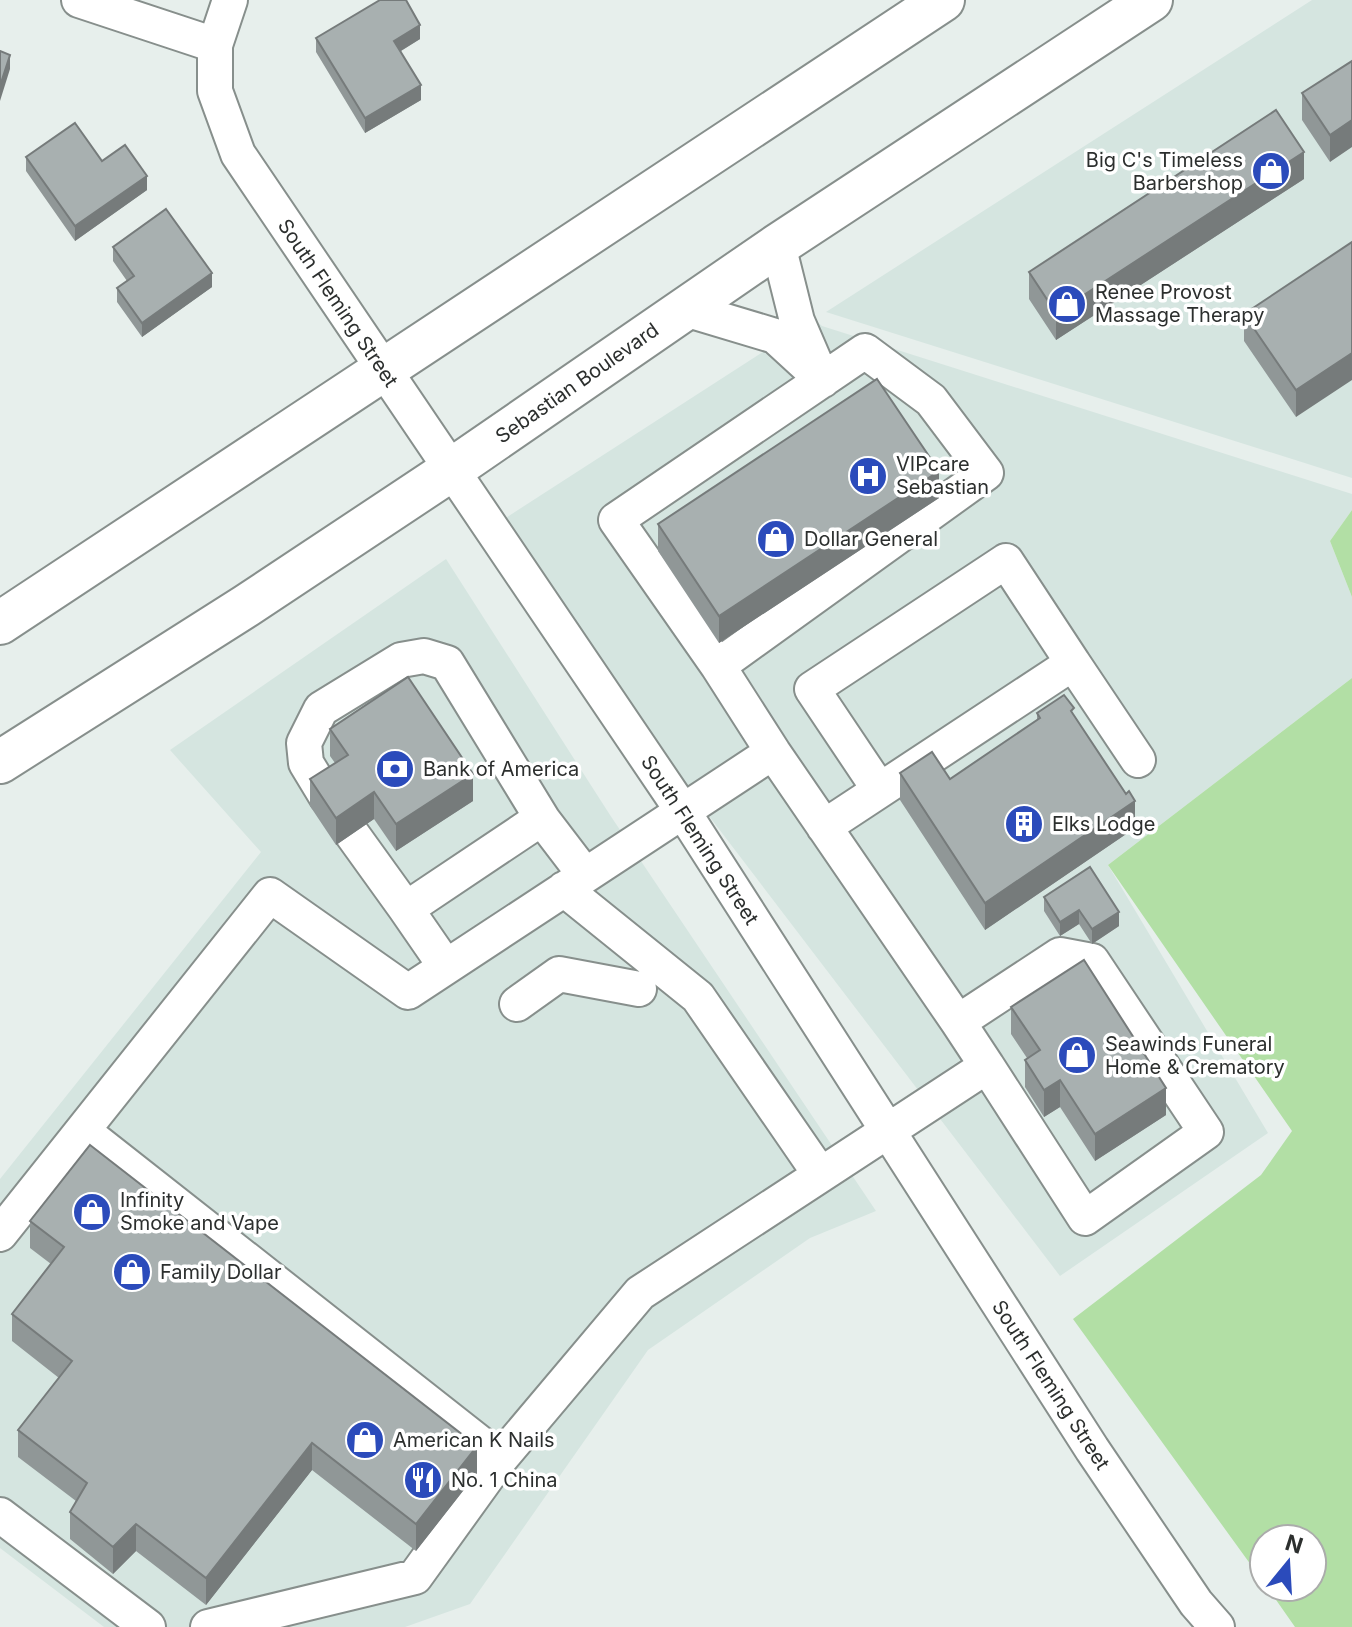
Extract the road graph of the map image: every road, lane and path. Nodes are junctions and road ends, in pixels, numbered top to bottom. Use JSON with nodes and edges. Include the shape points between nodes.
{"nodes":[{"id":1,"x":79,"y":0,"type":"edge"},
{"id":2,"x":230,"y":0,"type":"edge"},
{"id":3,"x":943,"y":0,"type":"edge"},
{"id":4,"x":1151,"y":0,"type":"edge"},
{"id":5,"x":215,"y":45,"type":"junction"},
{"id":6,"x":778,"y":245,"type":"junction"},
{"id":7,"x":685,"y":309,"type":"junction"},
{"id":8,"x":383,"y":370,"type":"junction"},
{"id":9,"x":823,"y":380,"type":"junction"},
{"id":10,"x":451,"y":470,"type":"junction"},
{"id":11,"x":0,"y":623,"type":"edge"},
{"id":12,"x":1073,"y":663,"type":"junction"},
{"id":13,"x":718,"y":666,"type":"junction"},
{"id":14,"x":773,"y":752,"type":"junction"},
{"id":15,"x":1138,"y":760,"type":"dead end"},
{"id":16,"x":0,"y":762,"type":"edge"},
{"id":17,"x":879,"y":789,"type":"junction"},
{"id":18,"x":326,"y":796,"type":"edge"},
{"id":19,"x":682,"y":810,"type":"junction"},
{"id":20,"x":543,"y":820,"type":"junction"},
{"id":21,"x":824,"y":827,"type":"junction"},
{"id":22,"x":352,"y":834,"type":"edge"},
{"id":23,"x":575,"y":882,"type":"junction"},
{"id":24,"x":406,"y":909,"type":"junction"},
{"id":25,"x":446,"y":967,"type":"junction"},
{"id":26,"x":639,"y":989,"type":"dead end"},
{"id":27,"x":517,"y":1004,"type":"dead end"},
{"id":28,"x":958,"y":1022,"type":"junction"},
{"id":29,"x":987,"y":1066,"type":"junction"},
{"id":30,"x":886,"y":1130,"type":"junction"},
{"id":31,"x":83,"y":1131,"type":"junction"},
{"id":32,"x":820,"y":1174,"type":"junction"},
{"id":33,"x":0,"y":1234,"type":"edge"},
{"id":34,"x":500,"y":1459,"type":"junction"},
{"id":35,"x":0,"y":1515,"type":"edge"},
{"id":36,"x":148,"y":1627,"type":"edge"},
{"id":37,"x":208,"y":1627,"type":"edge"},
{"id":38,"x":1217,"y":1627,"type":"edge"}],
"edges":[{"from":1,"to":5,"type":"street"},
{"from":2,"to":5,"type":"street","name":"South Fleming Street"},
{"from":3,"to":8,"type":"main road"},
{"from":4,"to":6,"type":"main road","name":"Sebastian Boulevard"},
{"from":5,"to":8,"type":"street","name":"South Fleming Street","via":[[215,91],[238,154]]},
{"from":6,"to":7,"type":"main road","name":"Sebastian Boulevard"},
{"from":6,"to":9,"type":"street","via":[[797,321]]},
{"from":7,"to":9,"type":"street","via":[[775,336]]},
{"from":7,"to":10,"type":"main road","name":"Sebastian Boulevard"},
{"from":8,"to":10,"type":"street","name":"South Fleming Street"},
{"from":8,"to":11,"type":"main road"},
{"from":9,"to":13,"type":"street","via":[[616,520]]},
{"from":9,"to":13,"type":"street","via":[[865,351],[931,400],[986,473]]},
{"from":10,"to":16,"type":"main road","name":"Sebastian Boulevard"},
{"from":10,"to":19,"type":"street","name":"South Fleming Street"},
{"from":12,"to":15,"type":"street"},
{"from":12,"to":17,"type":"street"},
{"from":12,"to":17,"type":"street","via":[[1006,561],[812,689]]},
{"from":13,"to":14,"type":"street"},
{"from":14,"to":19,"type":"street"},
{"from":14,"to":21,"type":"street"},
{"from":17,"to":21,"type":"street"},
{"from":18,"to":20,"type":"street","via":[[306,763],[304,743],[321,709],[401,660],[424,656],[447,663]]},
{"from":19,"to":23,"type":"street"},
{"from":19,"to":30,"type":"street","name":"South Fleming Street"},
{"from":20,"to":23,"type":"street"},
{"from":20,"to":24,"type":"street"},
{"from":21,"to":28,"type":"street"},
{"from":22,"to":24,"type":"street"},
{"from":23,"to":25,"type":"street"},
{"from":23,"to":32,"type":"street","via":[[698,997]]},
{"from":24,"to":25,"type":"street"},
{"from":25,"to":31,"type":"street","via":[[408,992],[270,895]]},
{"from":26,"to":27,"type":"street","via":[[559,974]]},
{"from":28,"to":29,"type":"street"},
{"from":28,"to":29,"type":"street","via":[[1060,955],[1092,961],[1206,1132],[1085,1218]]},
{"from":29,"to":30,"type":"street"},
{"from":30,"to":32,"type":"street"},
{"from":30,"to":38,"type":"street","name":"South Fleming Street","via":[[1092,1449]]},
{"from":31,"to":33,"type":"street"},
{"from":31,"to":34,"type":"street"},
{"from":32,"to":34,"type":"street","via":[[640,1293]]},
{"from":34,"to":37,"type":"street","via":[[415,1577]]},
{"from":35,"to":36,"type":"street"}]}
